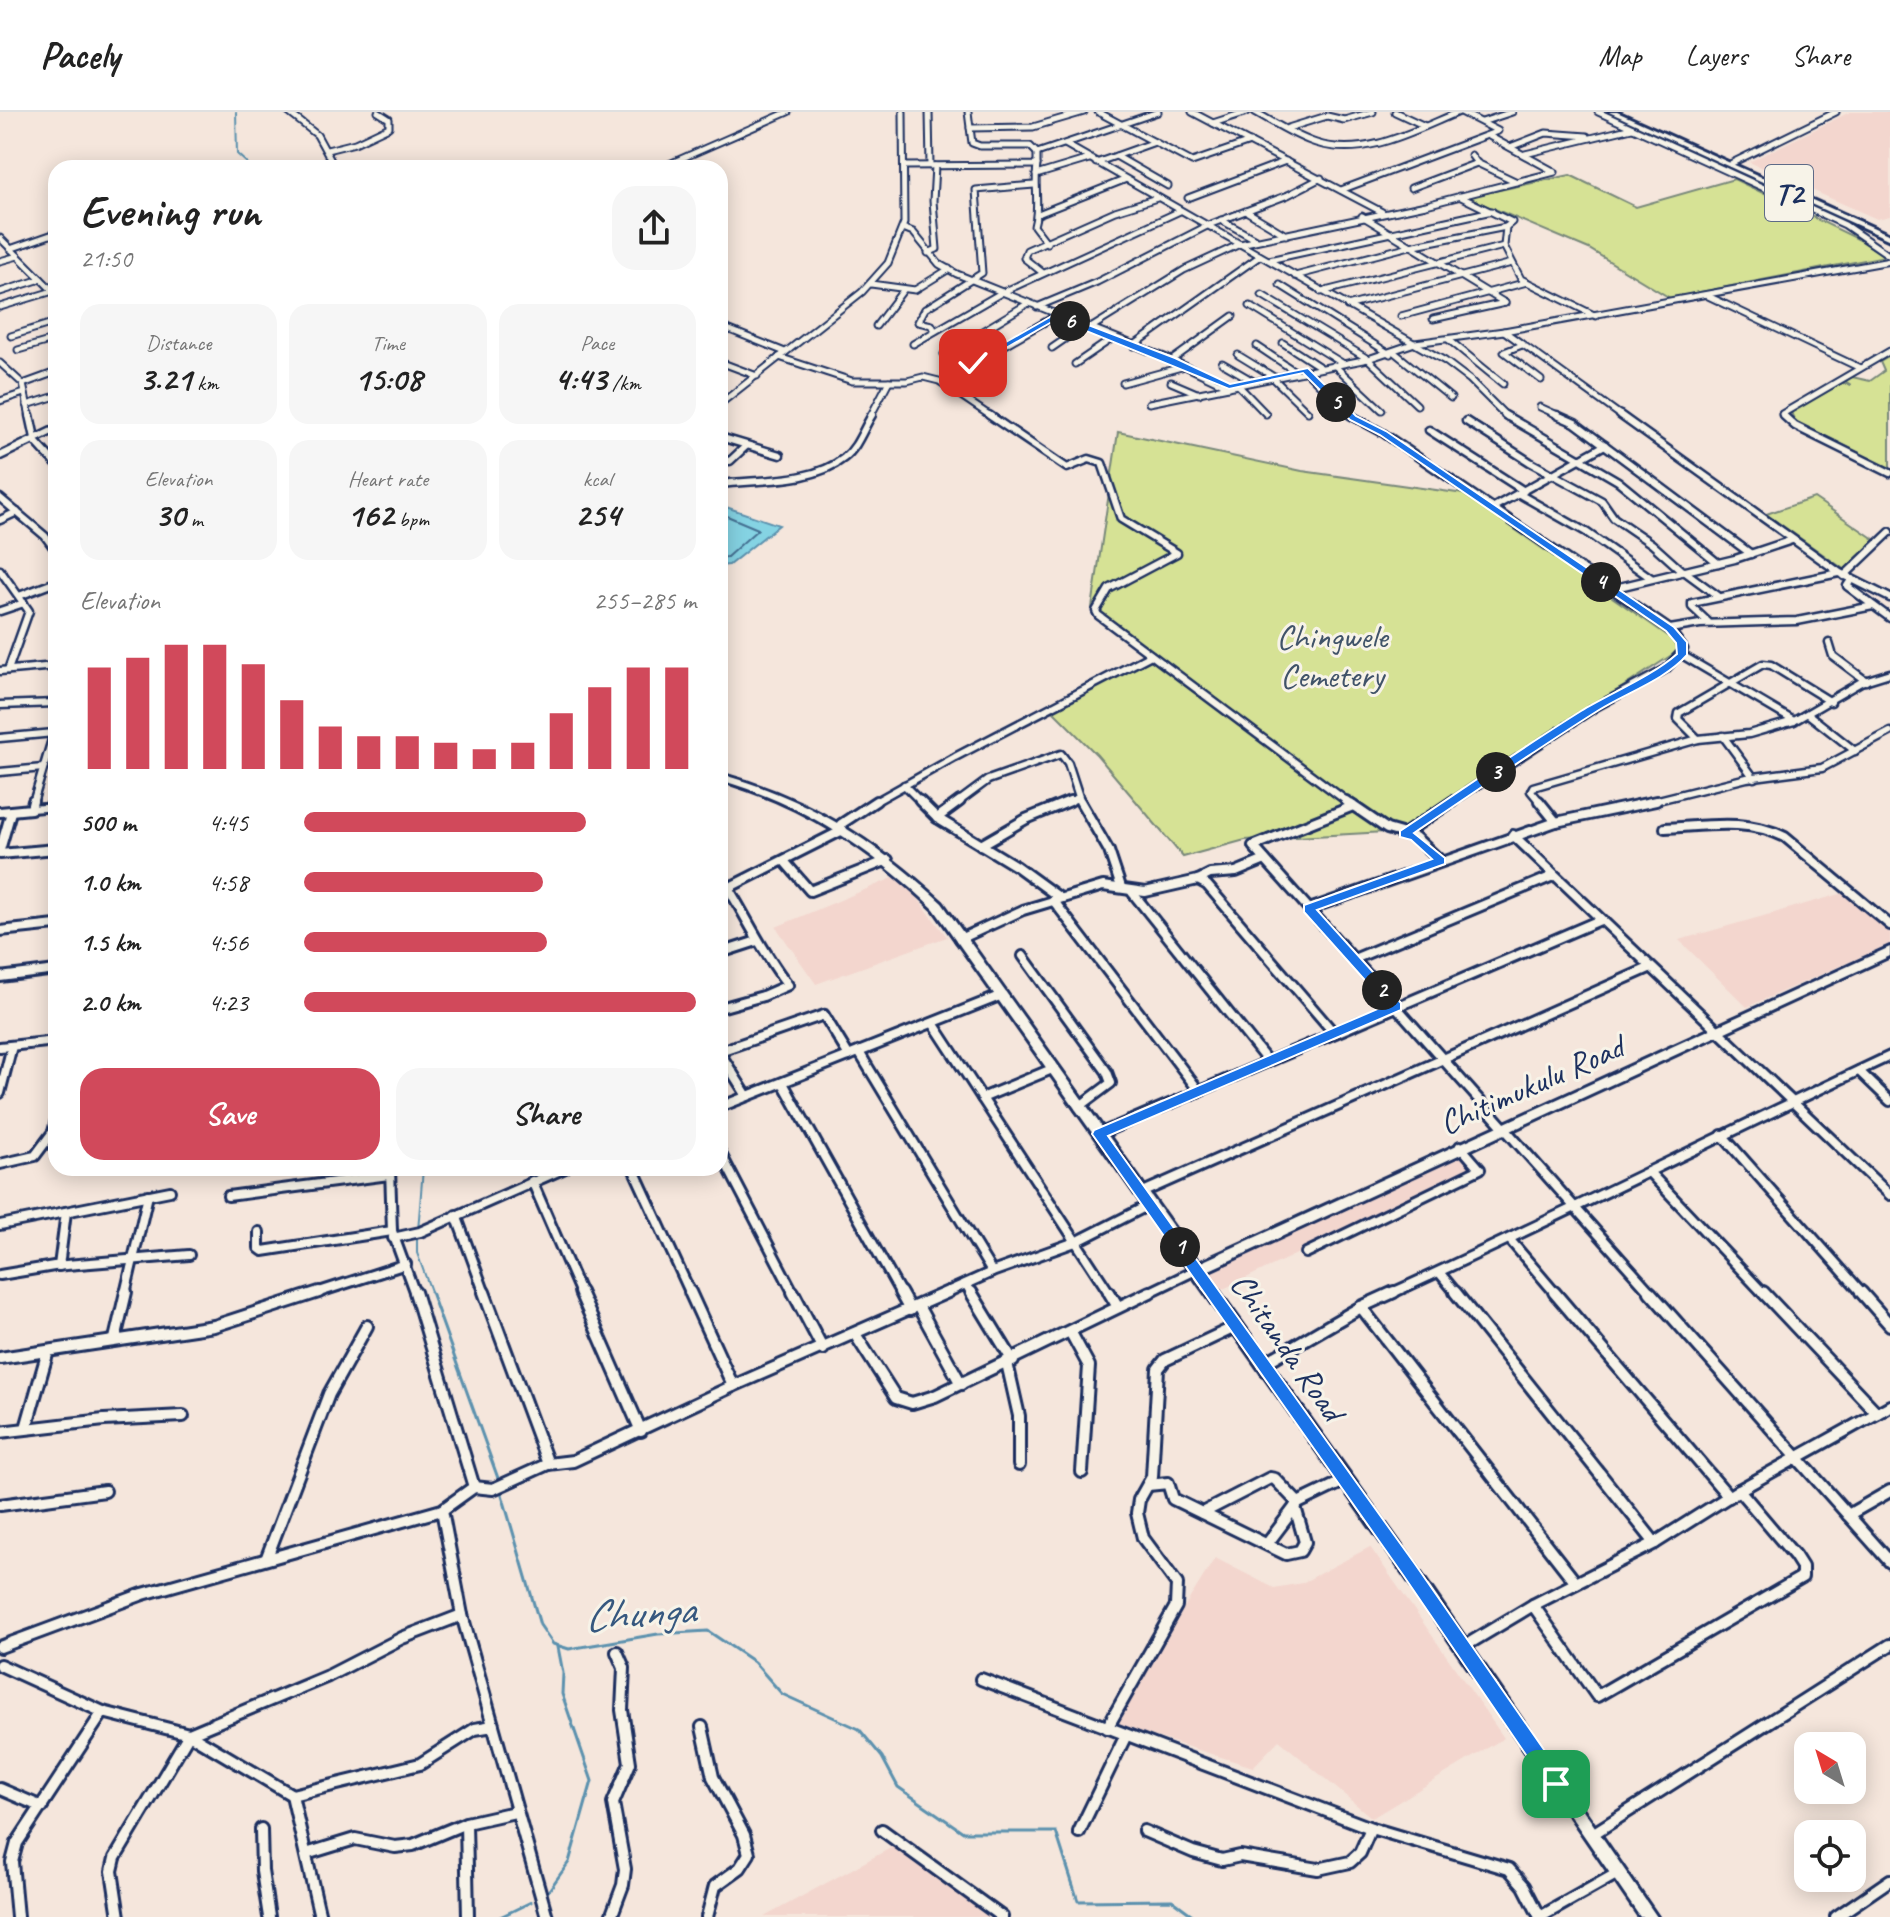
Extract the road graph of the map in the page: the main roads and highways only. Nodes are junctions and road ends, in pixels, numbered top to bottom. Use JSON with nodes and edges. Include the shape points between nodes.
{"nodes":[{"id":1,"x":1614,"y":112,"type":"edge"},
{"id":2,"x":1890,"y":236,"type":"edge"}],
"edges":[{"from":1,"to":2,"type":"main road","number":"T2"},
{"from":1,"to":2,"type":"main road","number":"T2"}]}
